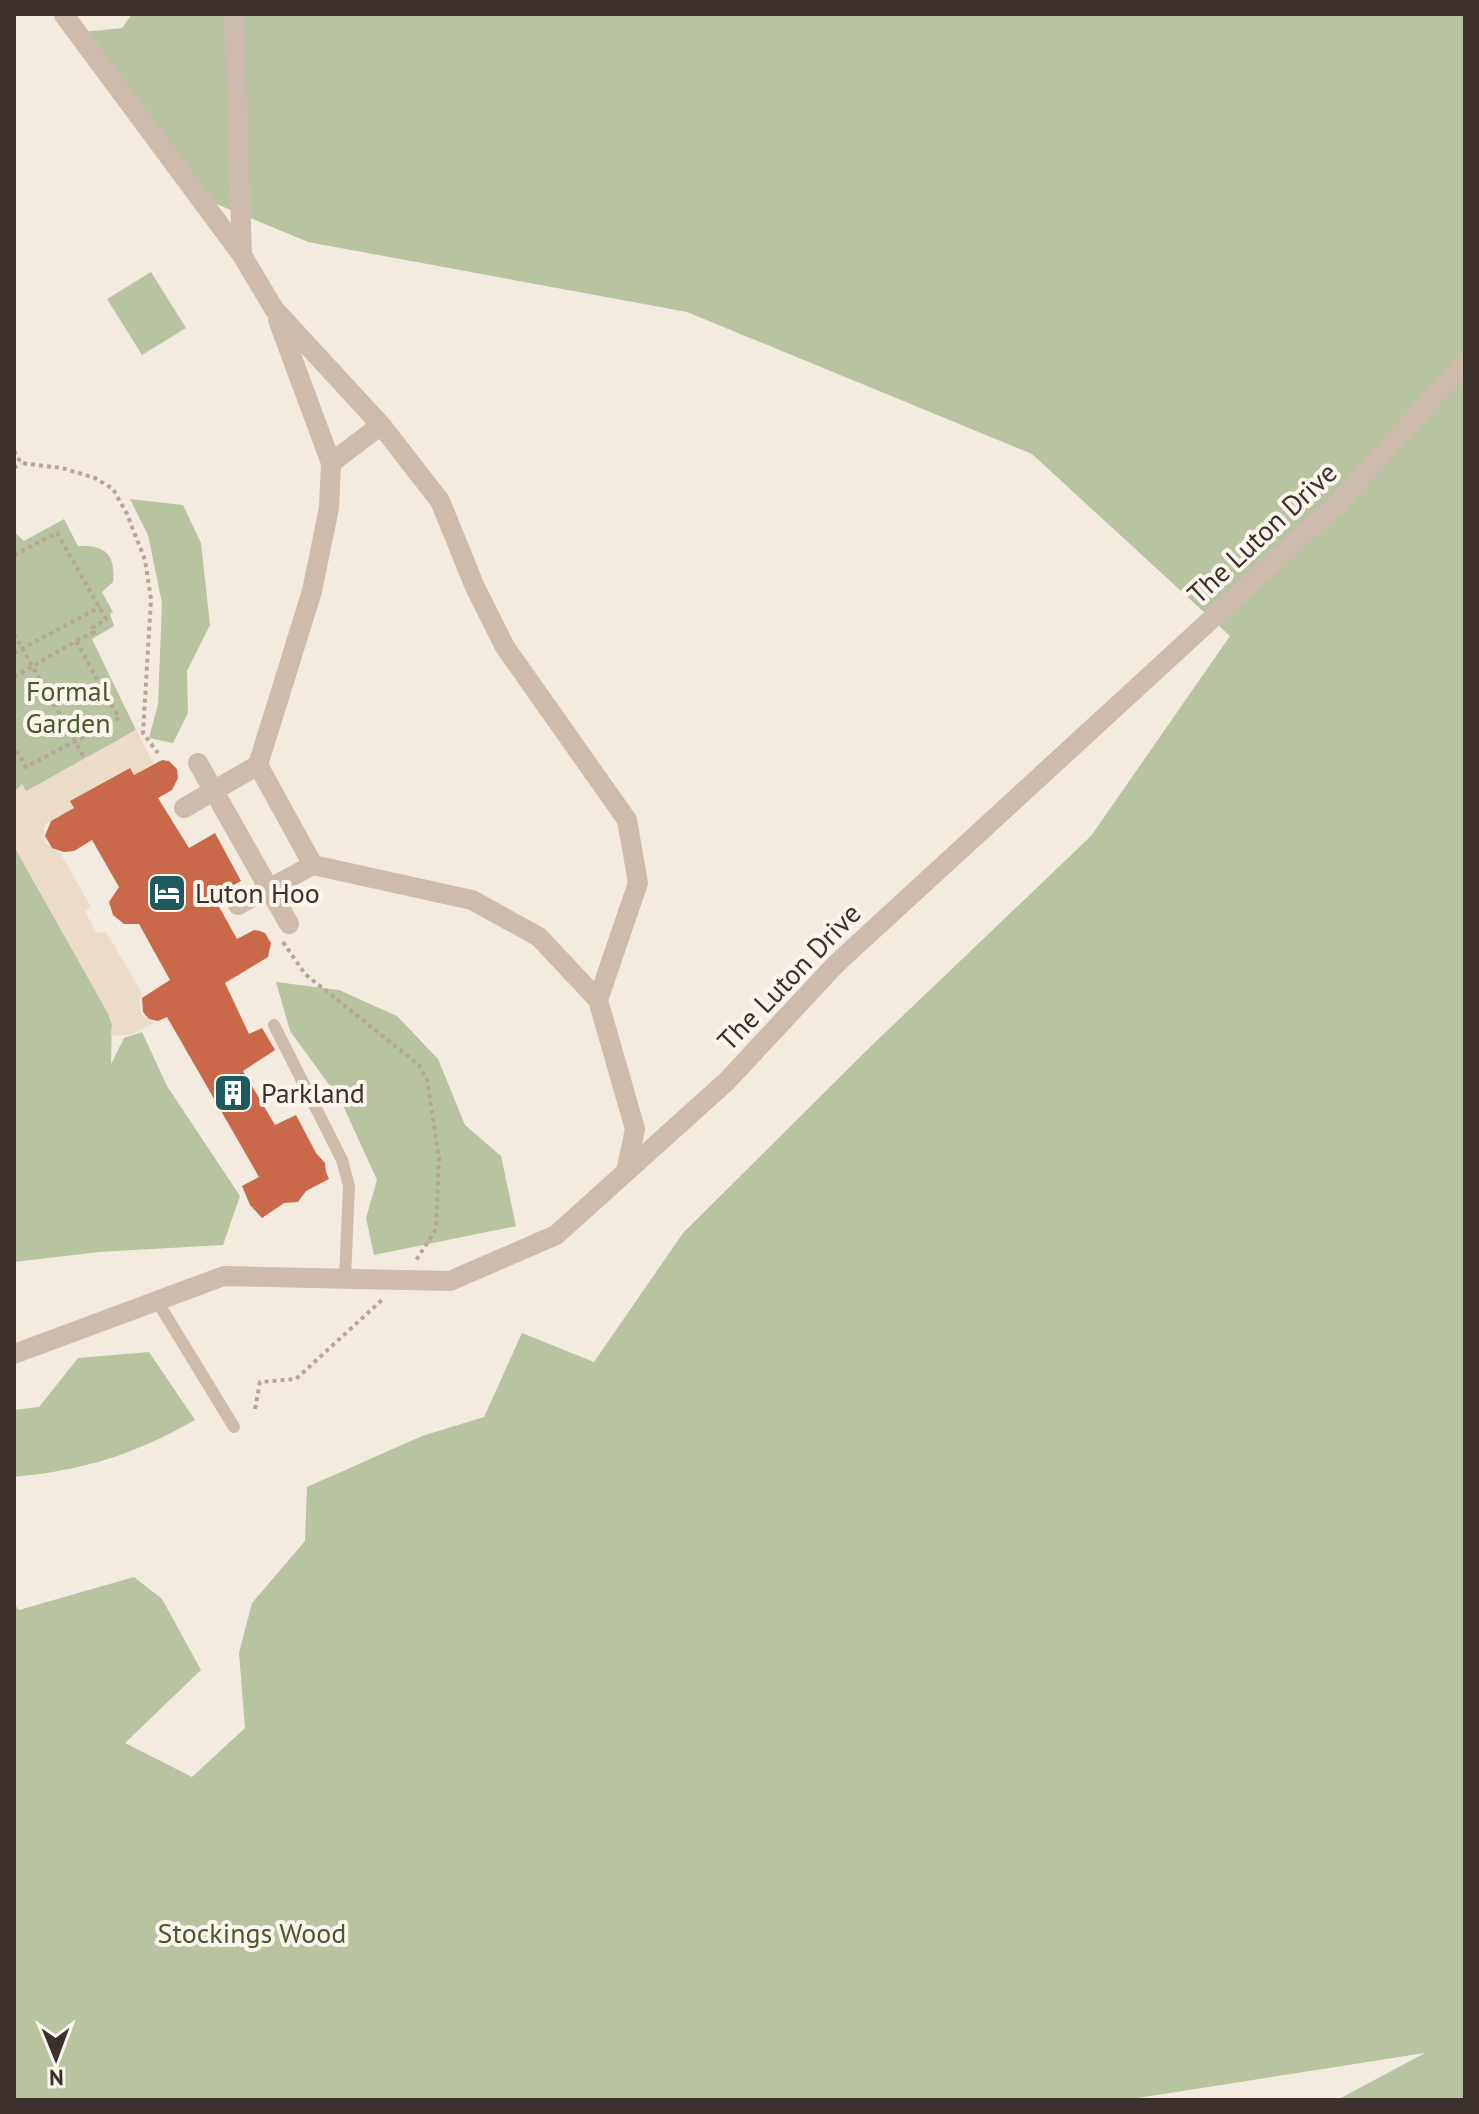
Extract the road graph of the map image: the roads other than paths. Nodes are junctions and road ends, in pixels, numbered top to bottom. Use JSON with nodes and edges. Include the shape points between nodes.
{"nodes":[{"id":1,"x":64,"y":14,"type":"edge"},
{"id":2,"x":234,"y":14,"type":"edge"},
{"id":3,"x":242,"y":255,"type":"junction"},
{"id":4,"x":274,"y":309,"type":"junction"},
{"id":5,"x":1465,"y":362,"type":"edge"},
{"id":6,"x":381,"y":425,"type":"junction"},
{"id":7,"x":331,"y":463,"type":"junction"},
{"id":8,"x":198,"y":763,"type":"dead end"},
{"id":9,"x":258,"y":765,"type":"junction"},
{"id":10,"x":214,"y":790,"type":"junction"},
{"id":11,"x":184,"y":808,"type":"dead end"},
{"id":12,"x":313,"y":865,"type":"junction"},
{"id":13,"x":269,"y":888,"type":"junction"},
{"id":14,"x":238,"y":905,"type":"dead end"},
{"id":15,"x":285,"y":931,"type":"road end"},
{"id":16,"x":598,"y":1000,"type":"junction"},
{"id":17,"x":274,"y":1025,"type":"dead end"},
{"id":18,"x":626,"y":1172,"type":"junction"},
{"id":19,"x":345,"y":1278,"type":"junction"},
{"id":20,"x":157,"y":1301,"type":"junction"},
{"id":21,"x":14,"y":1354,"type":"edge"},
{"id":22,"x":234,"y":1427,"type":"dead end"}],
"edges":[{"from":1,"to":3,"type":"street"},
{"from":2,"to":3,"type":"street"},
{"from":3,"to":4,"type":"street"},
{"from":4,"to":6,"type":"street"},
{"from":4,"to":7,"type":"street"},
{"from":5,"to":18,"type":"street","name":"The Luton Drive","via":[[1339,502],[836,964],[727,1081]]},
{"from":6,"to":7,"type":"street"},
{"from":6,"to":16,"type":"street","via":[[440,501],[505,647],[627,820],[638,883]]},
{"from":7,"to":9,"type":"street","via":[[329,508],[312,591]]},
{"from":8,"to":10,"type":"street"},
{"from":9,"to":10,"type":"street"},
{"from":9,"to":12,"type":"street"},
{"from":10,"to":11,"type":"street"},
{"from":10,"to":13,"type":"street"},
{"from":12,"to":13,"type":"street"},
{"from":12,"to":16,"type":"street","via":[[472,900],[539,937]]},
{"from":13,"to":14,"type":"street"},
{"from":13,"to":15,"type":"street"},
{"from":16,"to":18,"type":"street","via":[[635,1129]]},
{"from":17,"to":19,"type":"lane","via":[[338,1147],[346,1173],[350,1209]]},
{"from":18,"to":19,"type":"street","name":"The Luton Drive","via":[[556,1235],[450,1281]]},
{"from":19,"to":20,"type":"street","name":"The Luton Drive","via":[[224,1276]]},
{"from":20,"to":21,"type":"street","name":"The Luton Drive"},
{"from":20,"to":22,"type":"lane"}]}
